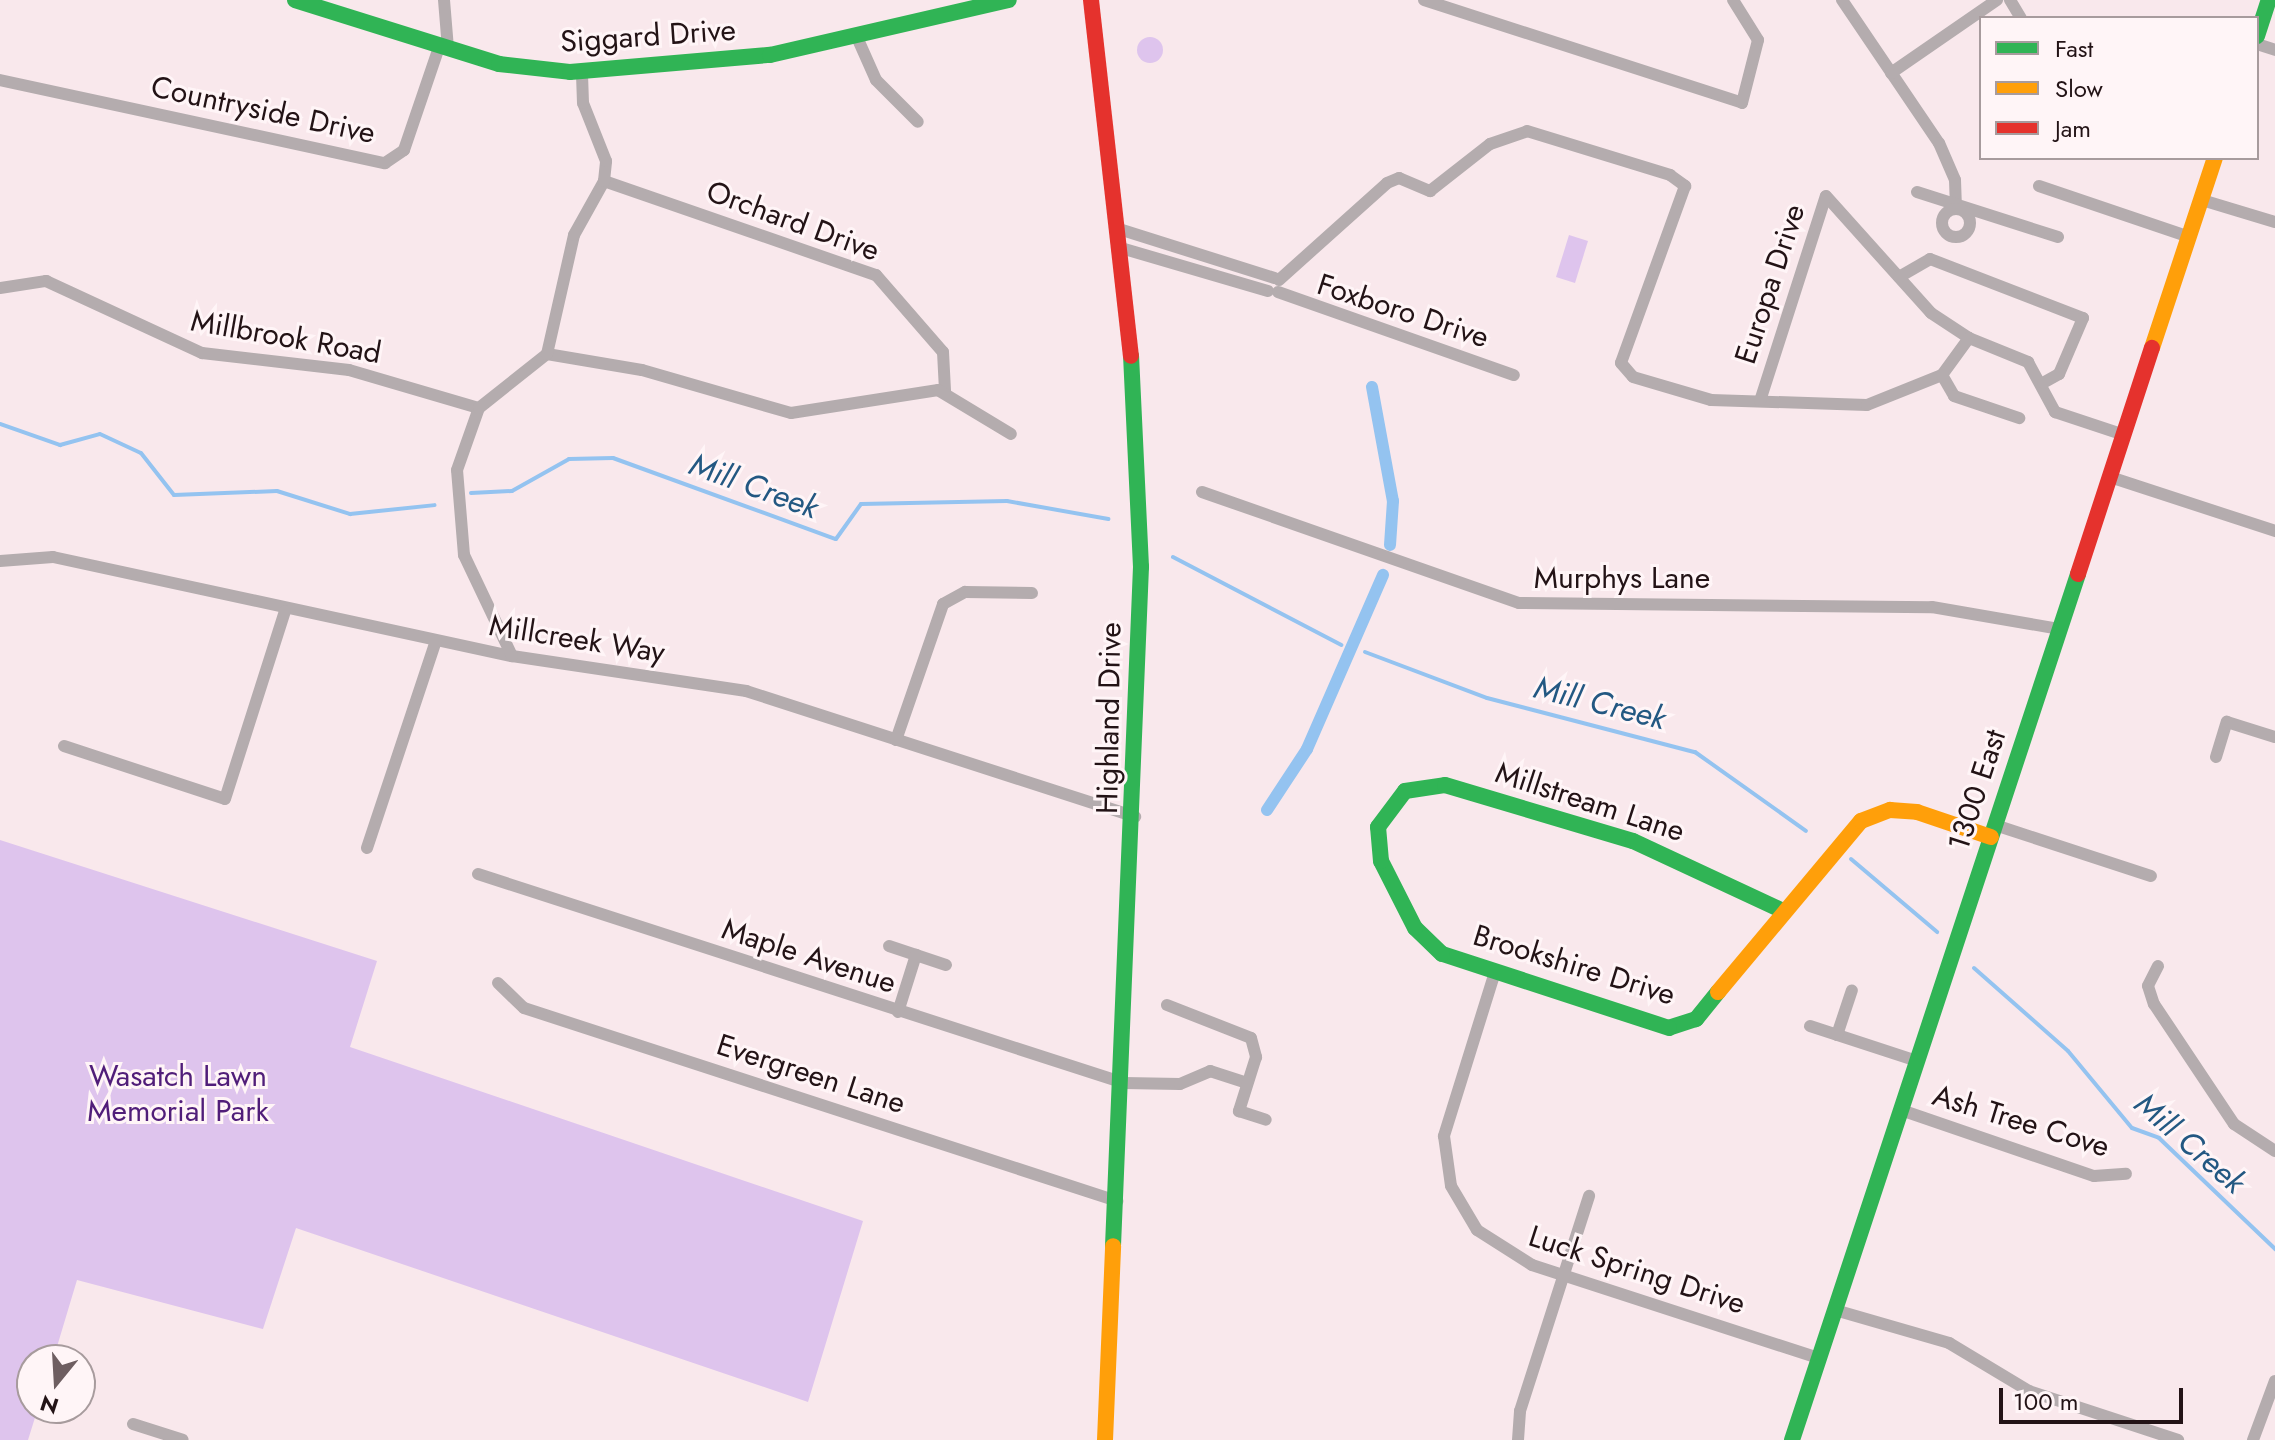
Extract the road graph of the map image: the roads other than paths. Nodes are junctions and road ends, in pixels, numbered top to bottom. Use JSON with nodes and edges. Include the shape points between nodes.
{"nodes":[{"id":1,"x":295,"y":0,"type":"edge"},
{"id":2,"x":444,"y":0,"type":"edge"},
{"id":3,"x":1004,"y":0,"type":"edge"},
{"id":4,"x":1091,"y":0,"type":"edge"},
{"id":5,"x":1424,"y":0,"type":"edge"},
{"id":6,"x":1733,"y":0,"type":"edge"},
{"id":7,"x":1842,"y":0,"type":"edge"},
{"id":8,"x":1997,"y":0,"type":"edge"},
{"id":9,"x":2269,"y":0,"type":"edge"},
{"id":10,"x":2259,"y":30,"type":"edge"},
{"id":11,"x":856,"y":35,"type":"junction"},
{"id":12,"x":444,"y":48,"type":"junction"},
{"id":13,"x":582,"y":71,"type":"junction"},
{"id":14,"x":1891,"y":73,"type":"junction"},
{"id":15,"x":0,"y":80,"type":"edge"},
{"id":16,"x":918,"y":122,"type":"dead end"},
{"id":17,"x":2214,"y":160,"type":"edge"},
{"id":18,"x":604,"y":181,"type":"junction"},
{"id":19,"x":2039,"y":186,"type":"dead end"},
{"id":20,"x":1917,"y":192,"type":"dead end"},
{"id":21,"x":2202,"y":200,"type":"junction"},
{"id":22,"x":1956,"y":207,"type":"junction"},
{"id":23,"x":2275,"y":222,"type":"edge"},
{"id":24,"x":1119,"y":229,"type":"junction"},
{"id":25,"x":2058,"y":237,"type":"dead end"},
{"id":26,"x":2190,"y":237,"type":"junction"},
{"id":27,"x":1121,"y":248,"type":"junction"},
{"id":28,"x":1899,"y":277,"type":"junction"},
{"id":29,"x":1275,"y":285,"type":"junction"},
{"id":30,"x":0,"y":288,"type":"edge"},
{"id":31,"x":1969,"y":338,"type":"junction"},
{"id":32,"x":547,"y":354,"type":"junction"},
{"id":33,"x":1514,"y":375,"type":"dead end"},
{"id":34,"x":1942,"y":375,"type":"junction"},
{"id":35,"x":2043,"y":383,"type":"junction"},
{"id":36,"x":945,"y":391,"type":"junction"},
{"id":37,"x":1760,"y":401,"type":"junction"},
{"id":38,"x":479,"y":408,"type":"junction"},
{"id":39,"x":2019,"y":418,"type":"dead end"},
{"id":40,"x":1011,"y":434,"type":"dead end"},
{"id":41,"x":2124,"y":435,"type":"junction"},
{"id":42,"x":2110,"y":477,"type":"junction"},
{"id":43,"x":1202,"y":492,"type":"dead end"},
{"id":44,"x":2275,"y":531,"type":"edge"},
{"id":45,"x":0,"y":561,"type":"edge"},
{"id":46,"x":1032,"y":593,"type":"dead end"},
{"id":47,"x":285,"y":611,"type":"junction"},
{"id":48,"x":2060,"y":629,"type":"junction"},
{"id":49,"x":436,"y":641,"type":"junction"},
{"id":50,"x":512,"y":656,"type":"junction"},
{"id":51,"x":2275,"y":737,"type":"edge"},
{"id":52,"x":896,"y":740,"type":"junction"},
{"id":53,"x":64,"y":746,"type":"dead end"},
{"id":54,"x":2216,"y":757,"type":"dead end"},
{"id":55,"x":1382,"y":814,"type":"joint"},
{"id":56,"x":1135,"y":817,"type":"junction"},
{"id":57,"x":1993,"y":831,"type":"junction"},
{"id":58,"x":367,"y":848,"type":"dead end"},
{"id":59,"x":478,"y":874,"type":"dead end"},
{"id":60,"x":2151,"y":876,"type":"dead end"},
{"id":61,"x":1783,"y":911,"type":"junction"},
{"id":62,"x":889,"y":946,"type":"dead end"},
{"id":63,"x":916,"y":955,"type":"junction"},
{"id":64,"x":946,"y":965,"type":"dead end"},
{"id":65,"x":2158,"y":966,"type":"dead end"},
{"id":66,"x":1495,"y":972,"type":"junction"},
{"id":67,"x":498,"y":983,"type":"dead end"},
{"id":68,"x":1852,"y":990,"type":"dead end"},
{"id":69,"x":1167,"y":1005,"type":"dead end"},
{"id":70,"x":898,"y":1012,"type":"junction"},
{"id":71,"x":1810,"y":1026,"type":"dead end"},
{"id":72,"x":1837,"y":1035,"type":"junction"},
{"id":73,"x":1917,"y":1061,"type":"junction"},
{"id":74,"x":1124,"y":1083,"type":"junction"},
{"id":75,"x":1247,"y":1083,"type":"junction"},
{"id":76,"x":1901,"y":1110,"type":"junction"},
{"id":77,"x":1266,"y":1120,"type":"dead end"},
{"id":78,"x":2275,"y":1151,"type":"edge"},
{"id":79,"x":2126,"y":1174,"type":"dead end"},
{"id":80,"x":1589,"y":1196,"type":"dead end"},
{"id":81,"x":1117,"y":1201,"type":"junction"},
{"id":82,"x":1563,"y":1275,"type":"junction"},
{"id":83,"x":1835,"y":1310,"type":"junction"},
{"id":84,"x":1819,"y":1358,"type":"junction"},
{"id":85,"x":2275,"y":1381,"type":"edge"},
{"id":86,"x":133,"y":1424,"type":"dead end"},
{"id":87,"x":183,"y":1440,"type":"edge"},
{"id":88,"x":1105,"y":1440,"type":"edge"},
{"id":89,"x":1518,"y":1440,"type":"edge"},
{"id":90,"x":1792,"y":1440,"type":"edge"},
{"id":91,"x":2178,"y":1440,"type":"edge"},
{"id":92,"x":2253,"y":1440,"type":"edge"}],
"edges":[{"from":1,"to":12,"type":"main road","name":"Siggard Drive"},
{"from":2,"to":12,"type":"street"},
{"from":3,"to":11,"type":"main road","name":"Siggard Drive"},
{"from":4,"to":24,"type":"main road","name":"Highland Drive"},
{"from":5,"to":6,"type":"street","via":[[1742,103],[1758,40]]},
{"from":7,"to":14,"type":"street"},
{"from":8,"to":14,"type":"street"},
{"from":9,"to":10,"type":"main road"},
{"from":11,"to":13,"type":"main road","name":"Siggard Drive","via":[[770,55]]},
{"from":11,"to":16,"type":"street","via":[[876,80]]},
{"from":12,"to":13,"type":"main road","name":"Siggard Drive","via":[[499,64]]},
{"from":12,"to":15,"type":"street","name":"Countryside Drive","via":[[404,150],[385,163]]},
{"from":13,"to":18,"type":"street","via":[[583,103],[606,161]]},
{"from":14,"to":22,"type":"street","via":[[1948,161]]},
{"from":17,"to":21,"type":"main road","name":"1300 East"},
{"from":18,"to":32,"type":"street","via":[[574,235]]},
{"from":18,"to":36,"type":"street","name":"Orchard Drive","via":[[876,275],[943,352]]},
{"from":19,"to":26,"type":"street"},
{"from":20,"to":22,"type":"street"},
{"from":21,"to":23,"type":"street"},
{"from":21,"to":26,"type":"main road","name":"1300 East"},
{"from":22,"to":25,"type":"street"},
{"from":24,"to":27,"type":"main road","name":"Highland Drive"},
{"from":24,"to":29,"type":"street","name":"Foxboro Drive"},
{"from":26,"to":41,"type":"main road","name":"1300 East"},
{"from":27,"to":29,"type":"street","name":"Foxboro Drive"},
{"from":27,"to":56,"type":"main road","name":"Highland Drive","via":[[1141,567]]},
{"from":28,"to":31,"type":"street","name":"Europa Drive"},
{"from":28,"to":35,"type":"street","via":[[1926,258],[2083,318],[2059,374]]},
{"from":28,"to":37,"type":"street","name":"Europa Drive","via":[[1826,196]]},
{"from":29,"to":33,"type":"street","name":"Foxboro Drive"},
{"from":29,"to":37,"type":"street","via":[[1387,183],[1399,178],[1430,191],[1506,134],[1544,134],[1685,186],[1621,363],[1633,377],[1694,397]]},
{"from":30,"to":38,"type":"street","name":"Millbrook Road","via":[[46,281],[202,353],[349,370]]},
{"from":31,"to":34,"type":"street"},
{"from":31,"to":35,"type":"street","name":"Europa Drive","via":[[2022,359]]},
{"from":32,"to":36,"type":"street","via":[[656,373],[791,413]]},
{"from":32,"to":38,"type":"street"},
{"from":34,"to":37,"type":"street","via":[[1867,405]]},
{"from":34,"to":39,"type":"street","via":[[1954,396]]},
{"from":35,"to":41,"type":"street","name":"Europa Drive","via":[[2055,412]]},
{"from":36,"to":40,"type":"street"},
{"from":38,"to":50,"type":"street","via":[[459,458],[457,530]]},
{"from":41,"to":42,"type":"main road","name":"1300 East"},
{"from":42,"to":44,"type":"street"},
{"from":42,"to":48,"type":"main road","name":"1300 East"},
{"from":43,"to":48,"type":"street","name":"Murphys Lane","via":[[1519,603],[1957,609]]},
{"from":45,"to":47,"type":"street","name":"Millcreek Way","via":[[53,557]]},
{"from":46,"to":52,"type":"street","via":[[965,592],[943,604]]},
{"from":47,"to":49,"type":"street","name":"Millcreek Way"},
{"from":47,"to":53,"type":"street","via":[[225,799]]},
{"from":48,"to":57,"type":"main road","name":"1300 East"},
{"from":49,"to":50,"type":"street","name":"Millcreek Way"},
{"from":49,"to":58,"type":"street"},
{"from":50,"to":52,"type":"street","name":"Millcreek Way","via":[[746,691]]},
{"from":51,"to":54,"type":"street","via":[[2227,722]]},
{"from":52,"to":56,"type":"street","name":"Millcreek Way"},
{"from":55,"to":61,"type":"main road","name":"Millstream Lane","via":[[1405,791],[1445,785],[1633,841]]},
{"from":55,"to":66,"type":"main road","name":"Brookshire Drive","via":[[1381,861],[1423,940]]},
{"from":56,"to":74,"type":"main road","name":"Highland Drive"},
{"from":57,"to":60,"type":"street"},
{"from":57,"to":61,"type":"main road","name":"Brookshire Drive","via":[[1890,810],[1861,821]]},
{"from":57,"to":73,"type":"main road","name":"1300 East"},
{"from":59,"to":70,"type":"street","name":"Maple Avenue"},
{"from":61,"to":66,"type":"main road","name":"Brookshire Drive","via":[[1696,1019],[1680,1027],[1654,1025]]},
{"from":62,"to":63,"type":"street"},
{"from":63,"to":64,"type":"street"},
{"from":63,"to":70,"type":"street"},
{"from":65,"to":78,"type":"street","via":[[2148,986],[2154,1004],[2234,1124]]},
{"from":66,"to":82,"type":"street","name":"Luck Spring Drive","via":[[1448,1111],[1446,1169],[1458,1202],[1488,1241]]},
{"from":67,"to":81,"type":"street","name":"Evergreen Lane","via":[[524,1008]]},
{"from":68,"to":72,"type":"street"},
{"from":69,"to":75,"type":"street","via":[[1251,1038],[1256,1057]]},
{"from":70,"to":74,"type":"street","name":"Maple Avenue"},
{"from":71,"to":72,"type":"street"},
{"from":72,"to":73,"type":"street"},
{"from":73,"to":76,"type":"main road","name":"1300 East"},
{"from":74,"to":75,"type":"street","name":"Maple Avenue","via":[[1174,1085],[1206,1071]]},
{"from":74,"to":81,"type":"main road","name":"Highland Drive"},
{"from":75,"to":77,"type":"street","via":[[1239,1111]]},
{"from":76,"to":79,"type":"street","name":"Ash Tree Cove","via":[[2094,1176]]},
{"from":76,"to":83,"type":"main road","name":"1300 East"},
{"from":80,"to":82,"type":"street"},
{"from":81,"to":88,"type":"main road","name":"Highland Drive"},
{"from":82,"to":84,"type":"street","name":"Luck Spring Drive"},
{"from":82,"to":89,"type":"street","via":[[1520,1411]]},
{"from":83,"to":84,"type":"main road","name":"1300 East"},
{"from":83,"to":91,"type":"street","via":[[1949,1343],[2029,1391]]},
{"from":84,"to":90,"type":"main road","name":"1300 East"},
{"from":85,"to":92,"type":"street"},
{"from":86,"to":87,"type":"street"}]}
